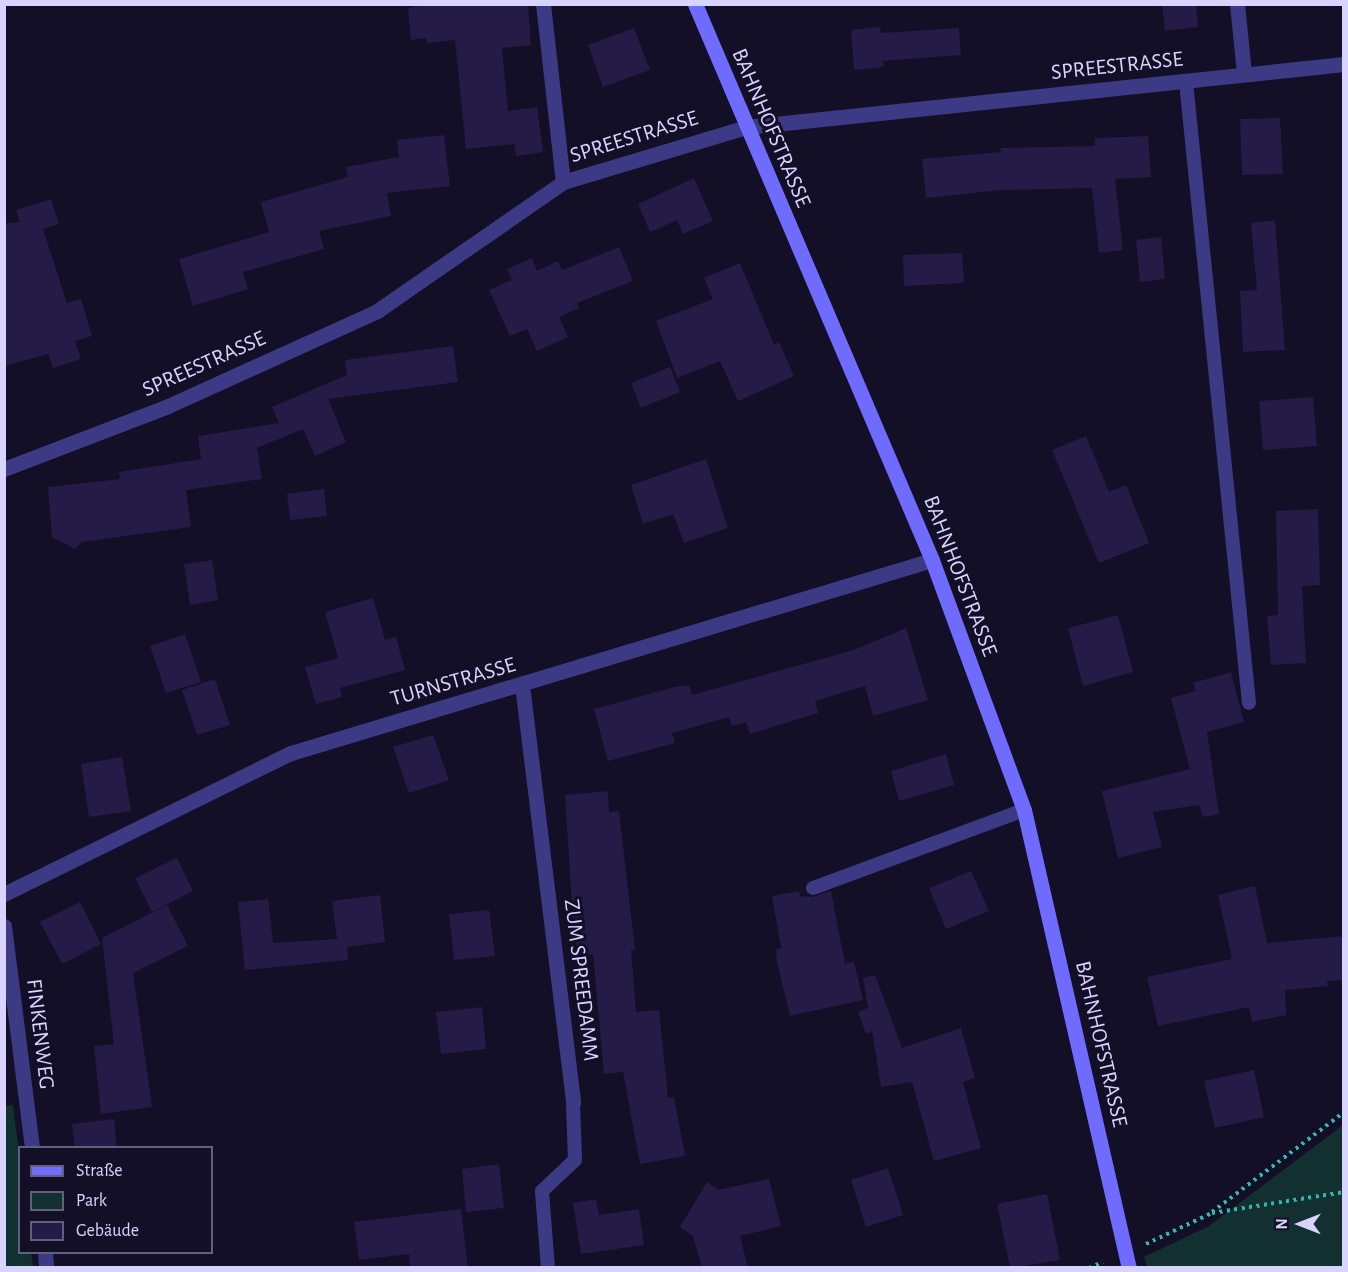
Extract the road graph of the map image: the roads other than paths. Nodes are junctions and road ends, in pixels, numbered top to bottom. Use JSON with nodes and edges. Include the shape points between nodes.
{"nodes":[{"id":1,"x":543,"y":4,"type":"edge"},
{"id":2,"x":695,"y":4,"type":"edge"},
{"id":3,"x":1237,"y":4,"type":"edge"},
{"id":4,"x":1344,"y":64,"type":"edge"},
{"id":5,"x":1244,"y":74,"type":"junction"},
{"id":6,"x":1186,"y":82,"type":"junction"},
{"id":7,"x":746,"y":127,"type":"junction"},
{"id":8,"x":563,"y":183,"type":"junction"},
{"id":9,"x":4,"y":469,"type":"edge"},
{"id":10,"x":932,"y":560,"type":"junction"},
{"id":11,"x":522,"y":685,"type":"junction"},
{"id":12,"x":1249,"y":703,"type":"dead end"},
{"id":13,"x":1024,"y":810,"type":"junction"},
{"id":14,"x":813,"y":888,"type":"dead end"},
{"id":15,"x":4,"y":894,"type":"edge"},
{"id":16,"x":4,"y":926,"type":"edge"},
{"id":17,"x":573,"y":1102,"type":"joint"},
{"id":18,"x":32,"y":1146,"type":"edge"},
{"id":19,"x":1128,"y":1261,"type":"edge"},
{"id":20,"x":548,"y":1268,"type":"edge"}],
"edges":[{"from":1,"to":8,"type":"street"},
{"from":2,"to":7,"type":"main road","name":"BAHNHOFSTRASSE"},
{"from":3,"to":5,"type":"street"},
{"from":4,"to":5,"type":"street","name":"SPREESTRASSE"},
{"from":5,"to":6,"type":"street","name":"SPREESTRASSE"},
{"from":6,"to":7,"type":"street","name":"SPREESTRASSE"},
{"from":6,"to":12,"type":"lane"},
{"from":7,"to":8,"type":"street","name":"SPREESTRASSE"},
{"from":7,"to":10,"type":"main road","name":"BAHNHOFSTRASSE"},
{"from":8,"to":9,"type":"street","name":"SPREESTRASSE","via":[[377,311],[168,406]]},
{"from":10,"to":11,"type":"street","name":"TURNSTRASSE"},
{"from":10,"to":13,"type":"main road","name":"BAHNHOFSTRASSE"},
{"from":11,"to":15,"type":"street","name":"TURNSTRASSE","via":[[291,753]]},
{"from":11,"to":17,"type":"street","name":"ZUM SPREEDAMM"},
{"from":13,"to":14,"type":"lane"},
{"from":13,"to":19,"type":"main road","name":"BAHNHOFSTRASSE"},
{"from":16,"to":18,"type":"street","name":"FINKENWEG"},
{"from":17,"to":20,"type":"lane","name":"ZUM SPREEDAMM","via":[[575,1160],[542,1191]]}]}
